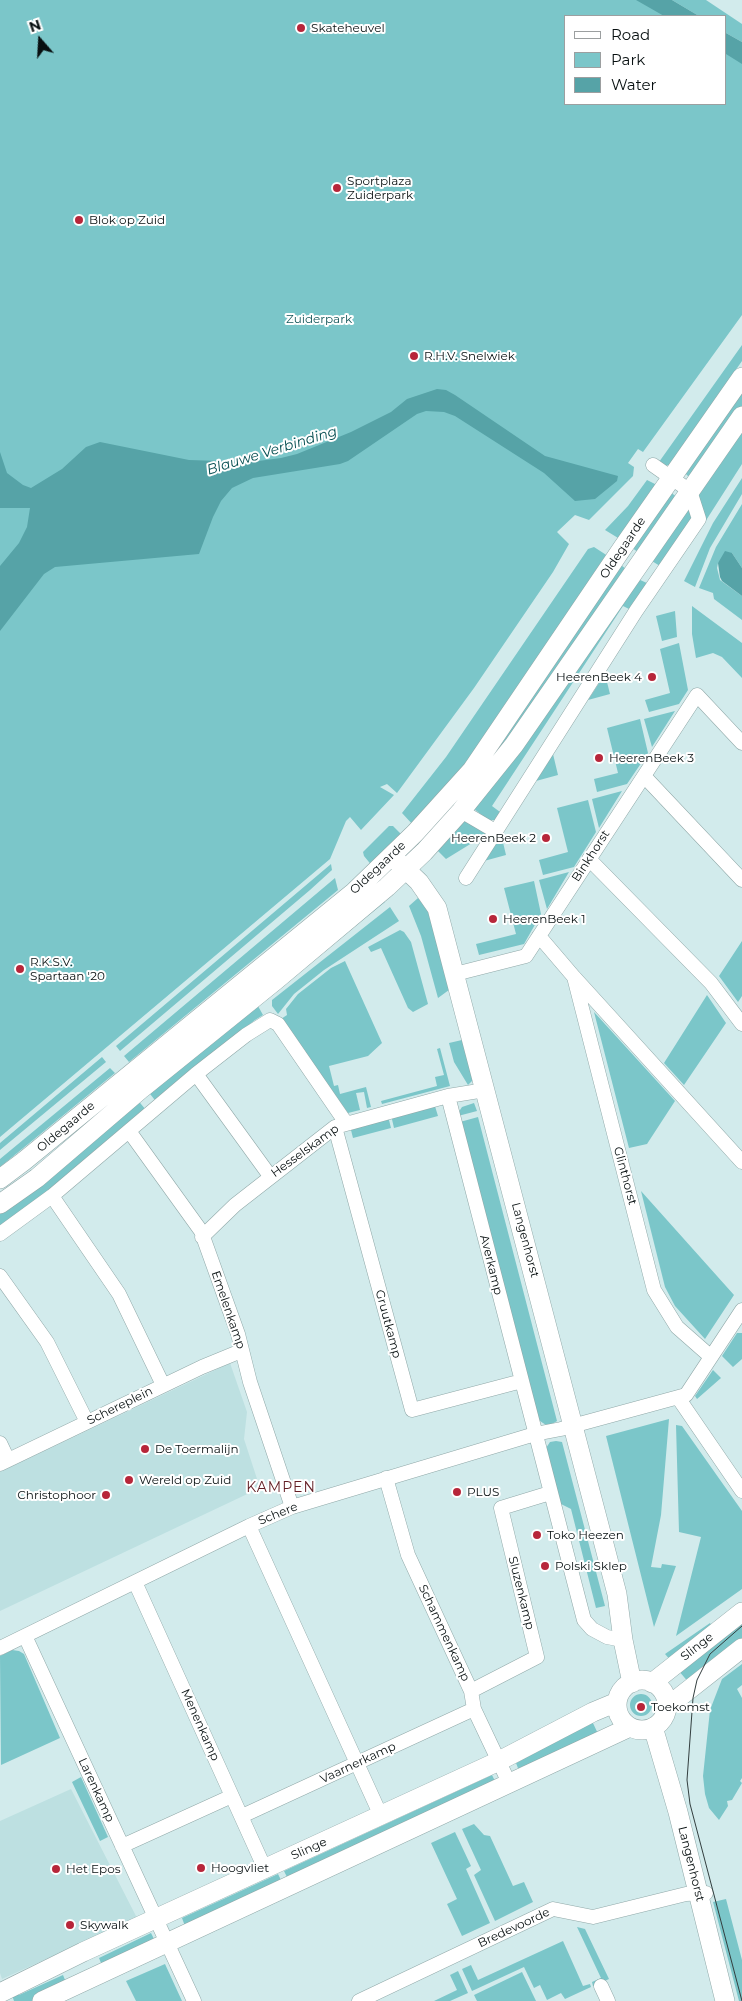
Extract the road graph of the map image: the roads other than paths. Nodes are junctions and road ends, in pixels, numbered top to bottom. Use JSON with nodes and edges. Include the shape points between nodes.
{"nodes":[{"id":1,"x":742,"y":377,"type":"edge"},
{"id":2,"x":742,"y":416,"type":"edge"},
{"id":3,"x":653,"y":465,"type":"dead end"},
{"id":4,"x":671,"y":478,"type":"junction"},
{"id":5,"x":690,"y":491,"type":"junction"},
{"id":6,"x":742,"y":743,"type":"edge"},
{"id":7,"x":644,"y":776,"type":"junction"},
{"id":8,"x":462,"y":811,"type":"junction"},
{"id":9,"x":495,"y":831,"type":"junction"},
{"id":10,"x":392,"y":856,"type":"junction"},
{"id":11,"x":590,"y":859,"type":"junction"},
{"id":12,"x":406,"y":869,"type":"junction"},
{"id":13,"x":466,"y":878,"type":"dead end"},
{"id":14,"x":742,"y":880,"type":"edge"},
{"id":15,"x":539,"y":936,"type":"junction"},
{"id":16,"x":455,"y":974,"type":"junction"},
{"id":17,"x":574,"y":977,"type":"junction"},
{"id":18,"x":742,"y":1024,"type":"edge"},
{"id":19,"x":196,"y":1074,"type":"junction"},
{"id":20,"x":485,"y":1090,"type":"junction"},
{"id":21,"x":448,"y":1096,"type":"junction"},
{"id":22,"x":340,"y":1125,"type":"junction"},
{"id":23,"x":129,"y":1131,"type":"junction"},
{"id":24,"x":742,"y":1162,"type":"edge"},
{"id":25,"x":270,"y":1176,"type":"junction"},
{"id":26,"x":0,"y":1179,"type":"edge"},
{"id":27,"x":52,"y":1196,"type":"junction"},
{"id":28,"x":0,"y":1204,"type":"edge"},
{"id":29,"x":0,"y":1234,"type":"edge"},
{"id":30,"x":202,"y":1237,"type":"junction"},
{"id":31,"x":0,"y":1276,"type":"edge"},
{"id":32,"x":742,"y":1310,"type":"edge"},
{"id":33,"x":241,"y":1351,"type":"junction"},
{"id":34,"x":710,"y":1356,"type":"junction"},
{"id":35,"x":522,"y":1381,"type":"junction"},
{"id":36,"x":163,"y":1386,"type":"junction"},
{"id":37,"x":679,"y":1399,"type":"junction"},
{"id":38,"x":87,"y":1422,"type":"junction"},
{"id":39,"x":574,"y":1426,"type":"junction"},
{"id":40,"x":535,"y":1434,"type":"junction"},
{"id":41,"x":0,"y":1443,"type":"edge"},
{"id":42,"x":4,"y":1462,"type":"edge"},
{"id":43,"x":386,"y":1478,"type":"junction"},
{"id":44,"x":742,"y":1491,"type":"edge"},
{"id":45,"x":550,"y":1493,"type":"junction"},
{"id":46,"x":292,"y":1507,"type":"junction"},
{"id":47,"x":249,"y":1526,"type":"junction"},
{"id":48,"x":135,"y":1582,"type":"junction"},
{"id":49,"x":742,"y":1612,"type":"edge"},
{"id":50,"x":25,"y":1636,"type":"junction"},
{"id":51,"x":615,"y":1639,"type":"junction"},
{"id":52,"x":0,"y":1648,"type":"edge"},
{"id":53,"x":742,"y":1648,"type":"edge"},
{"id":54,"x":632,"y":1682,"type":"junction"},
{"id":55,"x":652,"y":1683,"type":"junction"},
{"id":56,"x":471,"y":1692,"type":"junction"},
{"id":57,"x":617,"y":1702,"type":"junction"},
{"id":58,"x":666,"y":1707,"type":"junction"},
{"id":59,"x":474,"y":1709,"type":"junction"},
{"id":60,"x":630,"y":1727,"type":"junction"},
{"id":61,"x":653,"y":1727,"type":"junction"},
{"id":62,"x":500,"y":1761,"type":"junction"},
{"id":63,"x":356,"y":1763,"type":"junction"},
{"id":64,"x":510,"y":1785,"type":"junction"},
{"id":65,"x":232,"y":1796,"type":"junction"},
{"id":66,"x":242,"y":1816,"type":"junction"},
{"id":67,"x":381,"y":1816,"type":"junction"},
{"id":68,"x":122,"y":1846,"type":"junction"},
{"id":69,"x":265,"y":1869,"type":"junction"},
{"id":70,"x":702,"y":1893,"type":"junction"},
{"id":71,"x":156,"y":1919,"type":"junction"},
{"id":72,"x":168,"y":1944,"type":"junction"},
{"id":73,"x":601,"y":1986,"type":"dead end"},
{"id":74,"x":0,"y":1995,"type":"edge"},
{"id":75,"x":1,"y":2001,"type":"edge"},
{"id":76,"x":42,"y":2001,"type":"edge"},
{"id":77,"x":194,"y":2001,"type":"edge"},
{"id":78,"x":359,"y":2001,"type":"edge"},
{"id":79,"x":608,"y":2001,"type":"edge"},
{"id":80,"x":725,"y":2001,"type":"edge"}],
"edges":[{"from":1,"to":4,"type":"main road","name":"Oldegaarde"},
{"from":2,"to":5,"type":"main road","name":"Oldegaarde"},
{"from":3,"to":4,"type":"street"},
{"from":4,"to":5,"type":"street"},
{"from":4,"to":10,"type":"main road","name":"Oldegaarde","via":[[472,770]]},
{"from":5,"to":8,"type":"main road","name":"Oldegaarde","via":[[514,745]]},
{"from":5,"to":9,"type":"street","via":[[699,518]]},
{"from":6,"to":7,"type":"street","name":"Binkhorst","via":[[697,695]]},
{"from":7,"to":11,"type":"street","name":"Binkhorst"},
{"from":7,"to":14,"type":"street"},
{"from":8,"to":9,"type":"street"},
{"from":8,"to":12,"type":"main road","name":"Oldegaarde"},
{"from":9,"to":13,"type":"street"},
{"from":10,"to":12,"type":"main road","name":"Langenhorst"},
{"from":10,"to":26,"type":"main road","name":"Oldegaarde","via":[[354,892]]},
{"from":11,"to":15,"type":"street","name":"Binkhorst"},
{"from":11,"to":18,"type":"street","via":[[711,983]]},
{"from":12,"to":16,"type":"main road","name":"Langenhorst","via":[[437,908]]},
{"from":12,"to":28,"type":"main road","name":"Oldegaarde","via":[[37,1178]]},
{"from":15,"to":16,"type":"street","name":"Binkhorst","via":[[526,956]]},
{"from":15,"to":17,"type":"street","name":"Glinthorst"},
{"from":16,"to":20,"type":"main road","name":"Langenhorst"},
{"from":17,"to":24,"type":"street","name":"Glinthorst"},
{"from":17,"to":34,"type":"street","name":"Glinthorst","via":[[654,1290],[677,1327]]},
{"from":19,"to":22,"type":"street","via":[[270,1020],[278,1024]]},
{"from":19,"to":23,"type":"street"},
{"from":19,"to":25,"type":"street"},
{"from":20,"to":21,"type":"street","name":"Hesselskamp"},
{"from":20,"to":39,"type":"main road","name":"Langenhorst"},
{"from":21,"to":22,"type":"street","name":"Hesselskamp"},
{"from":21,"to":35,"type":"street","name":"Averkamp"},
{"from":22,"to":25,"type":"street","name":"Hesselskamp"},
{"from":22,"to":35,"type":"street","name":"Gruutkamp","via":[[412,1410]]},
{"from":23,"to":27,"type":"street"},
{"from":23,"to":30,"type":"street","name":"Emelenkamp","via":[[186,1209]]},
{"from":25,"to":30,"type":"street","name":"Hesselskamp","via":[[235,1204]]},
{"from":27,"to":29,"type":"street"},
{"from":27,"to":36,"type":"street","via":[[119,1294]]},
{"from":30,"to":33,"type":"street","name":"Emelenkamp","via":[[238,1334]]},
{"from":31,"to":38,"type":"street","via":[[47,1342]]},
{"from":32,"to":34,"type":"street"},
{"from":33,"to":36,"type":"street","name":"Schereplein"},
{"from":33,"to":46,"type":"street","name":"Emelenkamp"},
{"from":34,"to":37,"type":"street","via":[[686,1395]]},
{"from":35,"to":40,"type":"street","name":"Averkamp"},
{"from":36,"to":38,"type":"street","name":"Schereplein"},
{"from":37,"to":39,"type":"street","name":"Schere"},
{"from":37,"to":44,"type":"street"},
{"from":38,"to":42,"type":"street","name":"Schereplein"},
{"from":39,"to":40,"type":"street","name":"Schere"},
{"from":39,"to":51,"type":"main road","name":"Langenhorst","via":[[617,1594]]},
{"from":40,"to":43,"type":"street","name":"Schere"},
{"from":40,"to":45,"type":"street"},
{"from":41,"to":42,"type":"street"},
{"from":43,"to":46,"type":"street","name":"Schere"},
{"from":43,"to":56,"type":"street","name":"Schammenkamp","via":[[408,1555]]},
{"from":45,"to":51,"type":"street","via":[[584,1620],[592,1629]]},
{"from":45,"to":56,"type":"street","name":"Sluzenkamp","via":[[501,1508],[536,1657]]},
{"from":46,"to":47,"type":"street","name":"Schere"},
{"from":47,"to":48,"type":"street","name":"Schere"},
{"from":47,"to":63,"type":"street"},
{"from":48,"to":50,"type":"street","name":"Schere"},
{"from":48,"to":65,"type":"street","name":"Menenkamp"},
{"from":49,"to":55,"type":"main road","name":"Slinge"},
{"from":50,"to":52,"type":"street","name":"Schere"},
{"from":50,"to":68,"type":"street","name":"Larenkamp"},
{"from":51,"to":54,"type":"main road","name":"Langenhorst"},
{"from":53,"to":58,"type":"main road"},
{"from":54,"to":55,"type":"main road"},
{"from":54,"to":57,"type":"main road","via":[[622,1690]]},
{"from":55,"to":58,"type":"main road","via":[[664,1695]]},
{"from":56,"to":59,"type":"street","name":"Schammenkamp"},
{"from":57,"to":60,"type":"main road","via":[[620,1718]]},
{"from":57,"to":62,"type":"main road","name":"Slinge"},
{"from":58,"to":61,"type":"main road","via":[[662,1719]]},
{"from":59,"to":62,"type":"street","name":"Schammenkamp"},
{"from":59,"to":63,"type":"street","name":"Vaarnerkamp"},
{"from":60,"to":61,"type":"main road","via":[[642,1730]]},
{"from":60,"to":64,"type":"main road"},
{"from":61,"to":70,"type":"main road","name":"Langenhorst"},
{"from":62,"to":64,"type":"street","name":"Schammenkamp"},
{"from":62,"to":67,"type":"main road","name":"Slinge"},
{"from":63,"to":66,"type":"street","name":"Vaarnerkamp"},
{"from":63,"to":67,"type":"street"},
{"from":64,"to":72,"type":"main road"},
{"from":65,"to":66,"type":"street","name":"Menenkamp"},
{"from":65,"to":68,"type":"street"},
{"from":66,"to":69,"type":"street","name":"Menenkamp"},
{"from":67,"to":69,"type":"main road","name":"Slinge"},
{"from":68,"to":71,"type":"street","name":"Larenkamp"},
{"from":69,"to":71,"type":"main road","name":"Slinge"},
{"from":70,"to":78,"type":"street","name":"Bredevoorde","via":[[594,1917],[553,1909]]},
{"from":70,"to":80,"type":"main road","name":"Langenhorst"},
{"from":71,"to":72,"type":"street","name":"Larenkamp"},
{"from":71,"to":74,"type":"main road","name":"Slinge"},
{"from":72,"to":76,"type":"main road"},
{"from":72,"to":77,"type":"street","name":"Larenkamp"},
{"from":73,"to":79,"type":"street"},
{"from":74,"to":75,"type":"street"}]}
